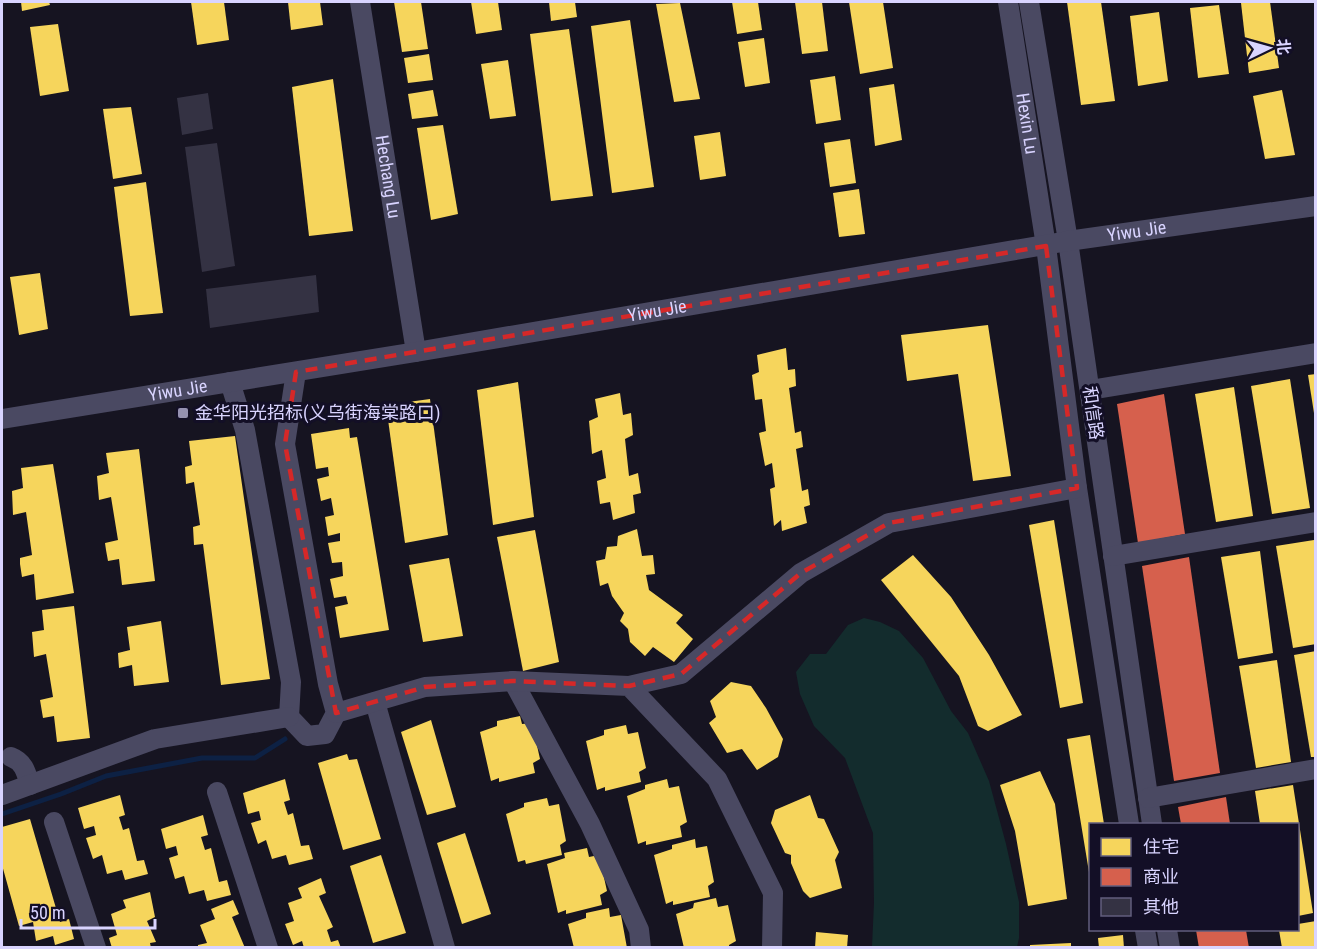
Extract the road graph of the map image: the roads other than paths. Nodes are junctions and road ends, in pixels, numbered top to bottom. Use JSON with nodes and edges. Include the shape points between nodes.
{"nodes":[{"id":1,"x":360,"y":2,"type":"edge"},
{"id":2,"x":1008,"y":2,"type":"edge"},
{"id":3,"x":1029,"y":2,"type":"edge"},
{"id":4,"x":1316,"y":206,"type":"edge"},
{"id":5,"x":1068,"y":241,"type":"junction"},
{"id":6,"x":1046,"y":246,"type":"junction"},
{"id":7,"x":416,"y":352,"type":"junction"},
{"id":8,"x":1316,"y":353,"type":"edge"},
{"id":9,"x":296,"y":372,"type":"junction"},
{"id":10,"x":230,"y":382,"type":"junction"},
{"id":11,"x":1090,"y":390,"type":"junction"},
{"id":12,"x":2,"y":419,"type":"edge"},
{"id":13,"x":1077,"y":488,"type":"junction"},
{"id":14,"x":1316,"y":522,"type":"edge"},
{"id":15,"x":1113,"y":556,"type":"junction"},
{"id":16,"x":513,"y":681,"type":"junction"},
{"id":17,"x":629,"y":686,"type":"junction"},
{"id":18,"x":375,"y":702,"type":"junction"},
{"id":19,"x":336,"y":713,"type":"junction"},
{"id":20,"x":289,"y":717,"type":"junction"},
{"id":21,"x":11,"y":757,"type":"dead end"},
{"id":22,"x":1316,"y":768,"type":"edge"},
{"id":23,"x":30,"y":785,"type":"junction"},
{"id":24,"x":217,"y":792,"type":"dead end"},
{"id":25,"x":2,"y":795,"type":"edge"},
{"id":26,"x":1148,"y":798,"type":"junction"},
{"id":27,"x":54,"y":822,"type":"dead end"},
{"id":28,"x":1129,"y":823,"type":"edge"},
{"id":29,"x":1152,"y":823,"type":"edge"},
{"id":30,"x":1145,"y":931,"type":"edge"},
{"id":31,"x":1167,"y":931,"type":"edge"},
{"id":32,"x":443,"y":947,"type":"edge"},
{"id":33,"x":96,"y":948,"type":"edge"},
{"id":34,"x":268,"y":948,"type":"edge"},
{"id":35,"x":641,"y":948,"type":"edge"},
{"id":36,"x":772,"y":948,"type":"edge"},
{"id":37,"x":1148,"y":948,"type":"edge"},
{"id":38,"x":1170,"y":948,"type":"edge"}],
"edges":[{"from":1,"to":7,"type":"street","name":"Hechang Lu"},
{"from":2,"to":6,"type":"street","name":"Hexin Lu"},
{"from":3,"to":5,"type":"street","name":"和信路"},
{"from":4,"to":5,"type":"street","name":"Yiwu Jie"},
{"from":5,"to":6,"type":"street","name":"Yiwu Jie"},
{"from":5,"to":11,"type":"street","name":"和信路"},
{"from":6,"to":7,"type":"street","name":"Yiwu Jie"},
{"from":6,"to":13,"type":"street","name":"和信路"},
{"from":7,"to":9,"type":"street","name":"Yiwu Jie"},
{"from":8,"to":11,"type":"street"},
{"from":9,"to":10,"type":"street","name":"Yiwu Jie"},
{"from":9,"to":19,"type":"street","via":[[285,444]]},
{"from":10,"to":12,"type":"street","name":"Yiwu Jie"},
{"from":10,"to":20,"type":"street","via":[[245,430],[291,682]]},
{"from":11,"to":15,"type":"street","name":"和信路"},
{"from":13,"to":17,"type":"street","via":[[890,523],[801,573],[681,674]]},
{"from":13,"to":28,"type":"street","name":"和信路"},
{"from":14,"to":15,"type":"street"},
{"from":15,"to":26,"type":"street","name":"和信路"},
{"from":16,"to":17,"type":"street"},
{"from":16,"to":18,"type":"street","via":[[425,687]]},
{"from":16,"to":35,"type":"street","via":[[590,824],[639,930]]},
{"from":17,"to":36,"type":"street","via":[[717,779],[773,893]]},
{"from":18,"to":19,"type":"street"},
{"from":18,"to":32,"type":"street"},
{"from":19,"to":20,"type":"street","via":[[326,734],[308,736]]},
{"from":20,"to":23,"type":"street","via":[[155,739]]},
{"from":21,"to":23,"type":"street","via":[[24,767]]},
{"from":22,"to":26,"type":"street"},
{"from":23,"to":25,"type":"street"},
{"from":24,"to":34,"type":"street"},
{"from":26,"to":29,"type":"street","name":"和信路"},
{"from":27,"to":33,"type":"street"},
{"from":30,"to":37,"type":"street"},
{"from":31,"to":38,"type":"street"}]}
